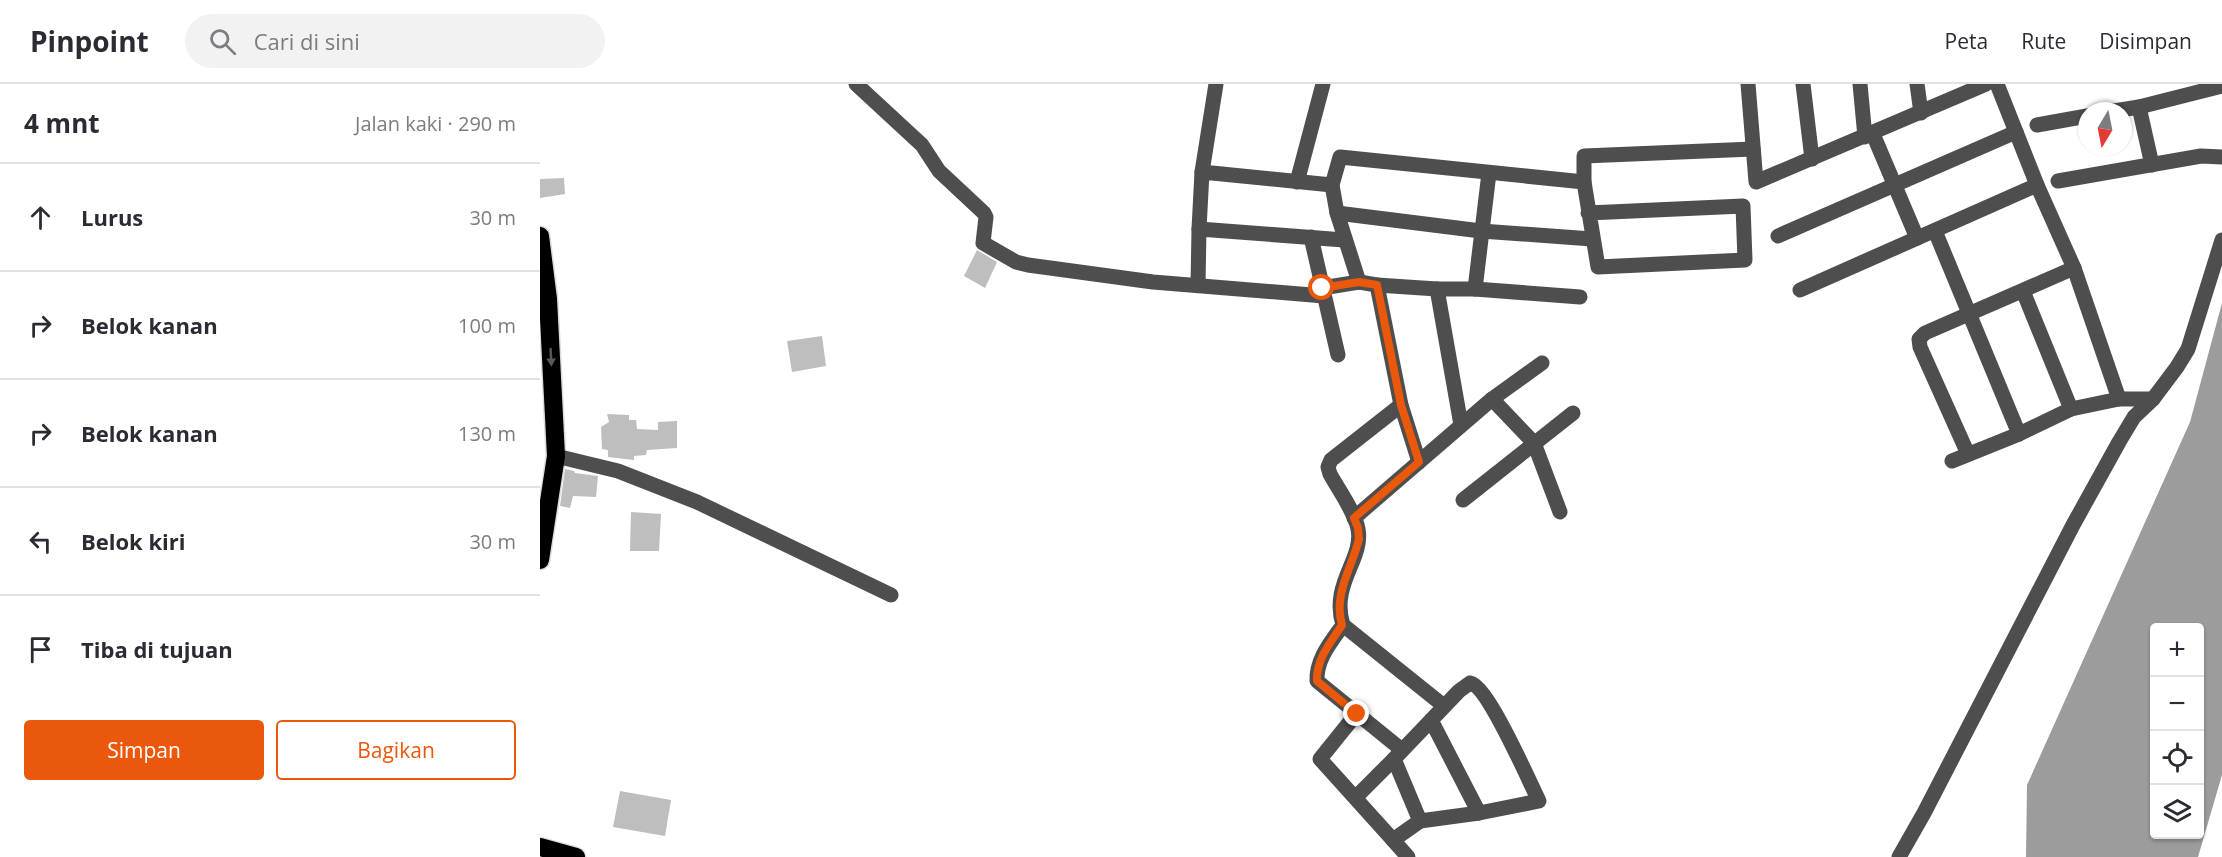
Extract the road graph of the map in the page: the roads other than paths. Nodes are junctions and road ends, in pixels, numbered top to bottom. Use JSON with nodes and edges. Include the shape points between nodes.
{"nodes":[{"id":1,"x":856,"y":84,"type":"edge"},
{"id":2,"x":1216,"y":84,"type":"edge"},
{"id":3,"x":1323,"y":84,"type":"edge"},
{"id":4,"x":1748,"y":84,"type":"edge"},
{"id":5,"x":1803,"y":84,"type":"edge"},
{"id":6,"x":1860,"y":84,"type":"edge"},
{"id":7,"x":1917,"y":84,"type":"edge"},
{"id":8,"x":1986,"y":84,"type":"edge"},
{"id":9,"x":1997,"y":84,"type":"edge"},
{"id":10,"x":2222,"y":86,"type":"edge"},
{"id":11,"x":2139,"y":106,"type":"junction"},
{"id":12,"x":2132,"y":107,"type":"edge"},
{"id":13,"x":1921,"y":113,"type":"junction"},
{"id":14,"x":2078,"y":118,"type":"edge"},
{"id":15,"x":2037,"y":125,"type":"dead end"},
{"id":16,"x":2016,"y":132,"type":"junction"},
{"id":17,"x":1869,"y":135,"type":"junction"},
{"id":18,"x":1753,"y":149,"type":"junction"},
{"id":19,"x":2222,"y":157,"type":"edge"},
{"id":20,"x":1812,"y":159,"type":"junction"},
{"id":21,"x":2152,"y":165,"type":"junction"},
{"id":22,"x":1202,"y":172,"type":"junction"},
{"id":23,"x":1489,"y":173,"type":"junction"},
{"id":24,"x":2058,"y":181,"type":"dead end"},
{"id":25,"x":1297,"y":182,"type":"junction"},
{"id":26,"x":1584,"y":182,"type":"junction"},
{"id":27,"x":1332,"y":185,"type":"junction"},
{"id":28,"x":1895,"y":185,"type":"junction"},
{"id":29,"x":2037,"y":185,"type":"junction"},
{"id":30,"x":1337,"y":213,"type":"junction"},
{"id":31,"x":1588,"y":213,"type":"junction"},
{"id":32,"x":1199,"y":229,"type":"junction"},
{"id":33,"x":1481,"y":231,"type":"junction"},
{"id":34,"x":1935,"y":231,"type":"junction"},
{"id":35,"x":540,"y":236,"type":"edge"},
{"id":36,"x":1778,"y":236,"type":"dead end"},
{"id":37,"x":1311,"y":237,"type":"junction"},
{"id":38,"x":1917,"y":238,"type":"junction"},
{"id":39,"x":1592,"y":239,"type":"junction"},
{"id":40,"x":1344,"y":240,"type":"junction"},
{"id":41,"x":2222,"y":240,"type":"edge"},
{"id":42,"x":2074,"y":268,"type":"junction"},
{"id":43,"x":1359,"y":282,"type":"junction"},
{"id":44,"x":1198,"y":285,"type":"junction"},
{"id":45,"x":1377,"y":285,"type":"junction"},
{"id":46,"x":1475,"y":288,"type":"junction"},
{"id":47,"x":1437,"y":289,"type":"junction"},
{"id":48,"x":1800,"y":290,"type":"dead end"},
{"id":49,"x":2023,"y":291,"type":"junction"},
{"id":50,"x":1323,"y":292,"type":"junction"},
{"id":51,"x":1580,"y":297,"type":"dead end"},
{"id":52,"x":1968,"y":313,"type":"junction"},
{"id":53,"x":1338,"y":355,"type":"dead end"},
{"id":54,"x":1542,"y":363,"type":"dead end"},
{"id":55,"x":1492,"y":399,"type":"junction"},
{"id":56,"x":2119,"y":399,"type":"junction"},
{"id":57,"x":2153,"y":399,"type":"junction"},
{"id":58,"x":1401,"y":405,"type":"junction"},
{"id":59,"x":2071,"y":409,"type":"junction"},
{"id":60,"x":1573,"y":413,"type":"dead end"},
{"id":61,"x":1461,"y":425,"type":"junction"},
{"id":62,"x":2019,"y":434,"type":"junction"},
{"id":63,"x":1534,"y":443,"type":"junction"},
{"id":64,"x":1968,"y":454,"type":"junction"},
{"id":65,"x":556,"y":456,"type":"junction"},
{"id":66,"x":1952,"y":461,"type":"dead end"},
{"id":67,"x":1419,"y":462,"type":"junction"},
{"id":68,"x":1463,"y":500,"type":"dead end"},
{"id":69,"x":1560,"y":512,"type":"dead end"},
{"id":70,"x":1354,"y":518,"type":"junction"},
{"id":71,"x":540,"y":560,"type":"edge"},
{"id":72,"x":891,"y":595,"type":"dead end"},
{"id":73,"x":1342,"y":625,"type":"junction"},
{"id":74,"x":1444,"y":706,"type":"junction"},
{"id":75,"x":1357,"y":714,"type":"junction"},
{"id":76,"x":1431,"y":720,"type":"junction"},
{"id":77,"x":1398,"y":754,"type":"junction"},
{"id":78,"x":1356,"y":797,"type":"junction"},
{"id":79,"x":1479,"y":813,"type":"junction"},
{"id":80,"x":1420,"y":821,"type":"junction"},
{"id":81,"x":1393,"y":840,"type":"junction"},
{"id":82,"x":540,"y":847,"type":"edge"},
{"id":83,"x":576,"y":857,"type":"edge"},
{"id":84,"x":1408,"y":857,"type":"edge"},
{"id":85,"x":1899,"y":857,"type":"edge"}],
"edges":[{"from":1,"to":44,"type":"street","via":[[922,144],[944,176],[984,213],[983,243],[1022,264]]},
{"from":2,"to":22,"type":"street"},
{"from":3,"to":25,"type":"street"},
{"from":4,"to":18,"type":"street"},
{"from":5,"to":20,"type":"street"},
{"from":6,"to":17,"type":"street"},
{"from":7,"to":13,"type":"street"},
{"from":8,"to":13,"type":"street"},
{"from":9,"to":16,"type":"street"},
{"from":10,"to":11,"type":"street"},
{"from":11,"to":12,"type":"street"},
{"from":11,"to":21,"type":"street"},
{"from":13,"to":17,"type":"street"},
{"from":14,"to":15,"type":"street"},
{"from":16,"to":28,"type":"street"},
{"from":16,"to":29,"type":"street"},
{"from":17,"to":20,"type":"street"},
{"from":17,"to":28,"type":"street"},
{"from":18,"to":20,"type":"street","via":[[1756,182]]},
{"from":18,"to":26,"type":"street","via":[[1584,156]]},
{"from":19,"to":21,"type":"street","via":[[2201,156]]},
{"from":21,"to":24,"type":"street"},
{"from":22,"to":25,"type":"street"},
{"from":22,"to":32,"type":"street"},
{"from":23,"to":26,"type":"street"},
{"from":23,"to":27,"type":"street","via":[[1340,157]]},
{"from":23,"to":33,"type":"street"},
{"from":25,"to":27,"type":"street"},
{"from":26,"to":31,"type":"street"},
{"from":27,"to":30,"type":"street"},
{"from":28,"to":36,"type":"street"},
{"from":28,"to":38,"type":"street"},
{"from":29,"to":34,"type":"street"},
{"from":29,"to":42,"type":"street"},
{"from":30,"to":33,"type":"street"},
{"from":30,"to":40,"type":"street"},
{"from":31,"to":39,"type":"street"},
{"from":31,"to":39,"type":"street","via":[[1743,206],[1745,260],[1598,267]]},
{"from":32,"to":37,"type":"street"},
{"from":32,"to":44,"type":"street"},
{"from":33,"to":39,"type":"street"},
{"from":33,"to":46,"type":"street"},
{"from":34,"to":38,"type":"street"},
{"from":34,"to":52,"type":"street"},
{"from":35,"to":65,"type":"highway","one_way":true,"via":[[548,298]]},
{"from":37,"to":40,"type":"street"},
{"from":37,"to":50,"type":"street"},
{"from":38,"to":48,"type":"street"},
{"from":40,"to":43,"type":"street"},
{"from":41,"to":57,"type":"street","via":[[2188,349]]},
{"from":42,"to":49,"type":"street"},
{"from":42,"to":56,"type":"street"},
{"from":43,"to":45,"type":"street"},
{"from":43,"to":50,"type":"street"},
{"from":44,"to":50,"type":"street"},
{"from":45,"to":47,"type":"street"},
{"from":45,"to":58,"type":"street"},
{"from":46,"to":47,"type":"street"},
{"from":46,"to":51,"type":"street"},
{"from":47,"to":61,"type":"street"},
{"from":49,"to":52,"type":"street"},
{"from":49,"to":59,"type":"street"},
{"from":50,"to":53,"type":"street"},
{"from":52,"to":62,"type":"street"},
{"from":52,"to":64,"type":"street","via":[[1925,333],[1919,343]]},
{"from":54,"to":55,"type":"street"},
{"from":55,"to":61,"type":"street"},
{"from":55,"to":63,"type":"street"},
{"from":56,"to":57,"type":"street"},
{"from":56,"to":59,"type":"street"},
{"from":57,"to":85,"type":"street","via":[[2134,417],[2118,442]]},
{"from":58,"to":67,"type":"street"},
{"from":58,"to":70,"type":"street","via":[[1331,460],[1328,467]]},
{"from":59,"to":62,"type":"street"},
{"from":60,"to":63,"type":"street"},
{"from":61,"to":67,"type":"street"},
{"from":62,"to":64,"type":"street"},
{"from":63,"to":68,"type":"street"},
{"from":63,"to":69,"type":"street"},
{"from":64,"to":66,"type":"street"},
{"from":65,"to":71,"type":"highway"},
{"from":65,"to":72,"type":"street","via":[[618,471],[697,502]]},
{"from":67,"to":70,"type":"street"},
{"from":70,"to":73,"type":"street","via":[[1359,539],[1339,600]]},
{"from":73,"to":74,"type":"street"},
{"from":73,"to":75,"type":"street","via":[[1320,660],[1317,681]]},
{"from":74,"to":76,"type":"street"},
{"from":74,"to":79,"type":"street","via":[[1470,683],[1475,684],[1489,699],[1539,801]]},
{"from":75,"to":77,"type":"street"},
{"from":75,"to":78,"type":"street","via":[[1320,759]]},
{"from":76,"to":77,"type":"street"},
{"from":76,"to":79,"type":"street"},
{"from":77,"to":78,"type":"street"},
{"from":77,"to":80,"type":"street"},
{"from":78,"to":81,"type":"street"},
{"from":79,"to":80,"type":"street"},
{"from":80,"to":81,"type":"street"},
{"from":81,"to":84,"type":"street"},
{"from":82,"to":83,"type":"highway"}]}
